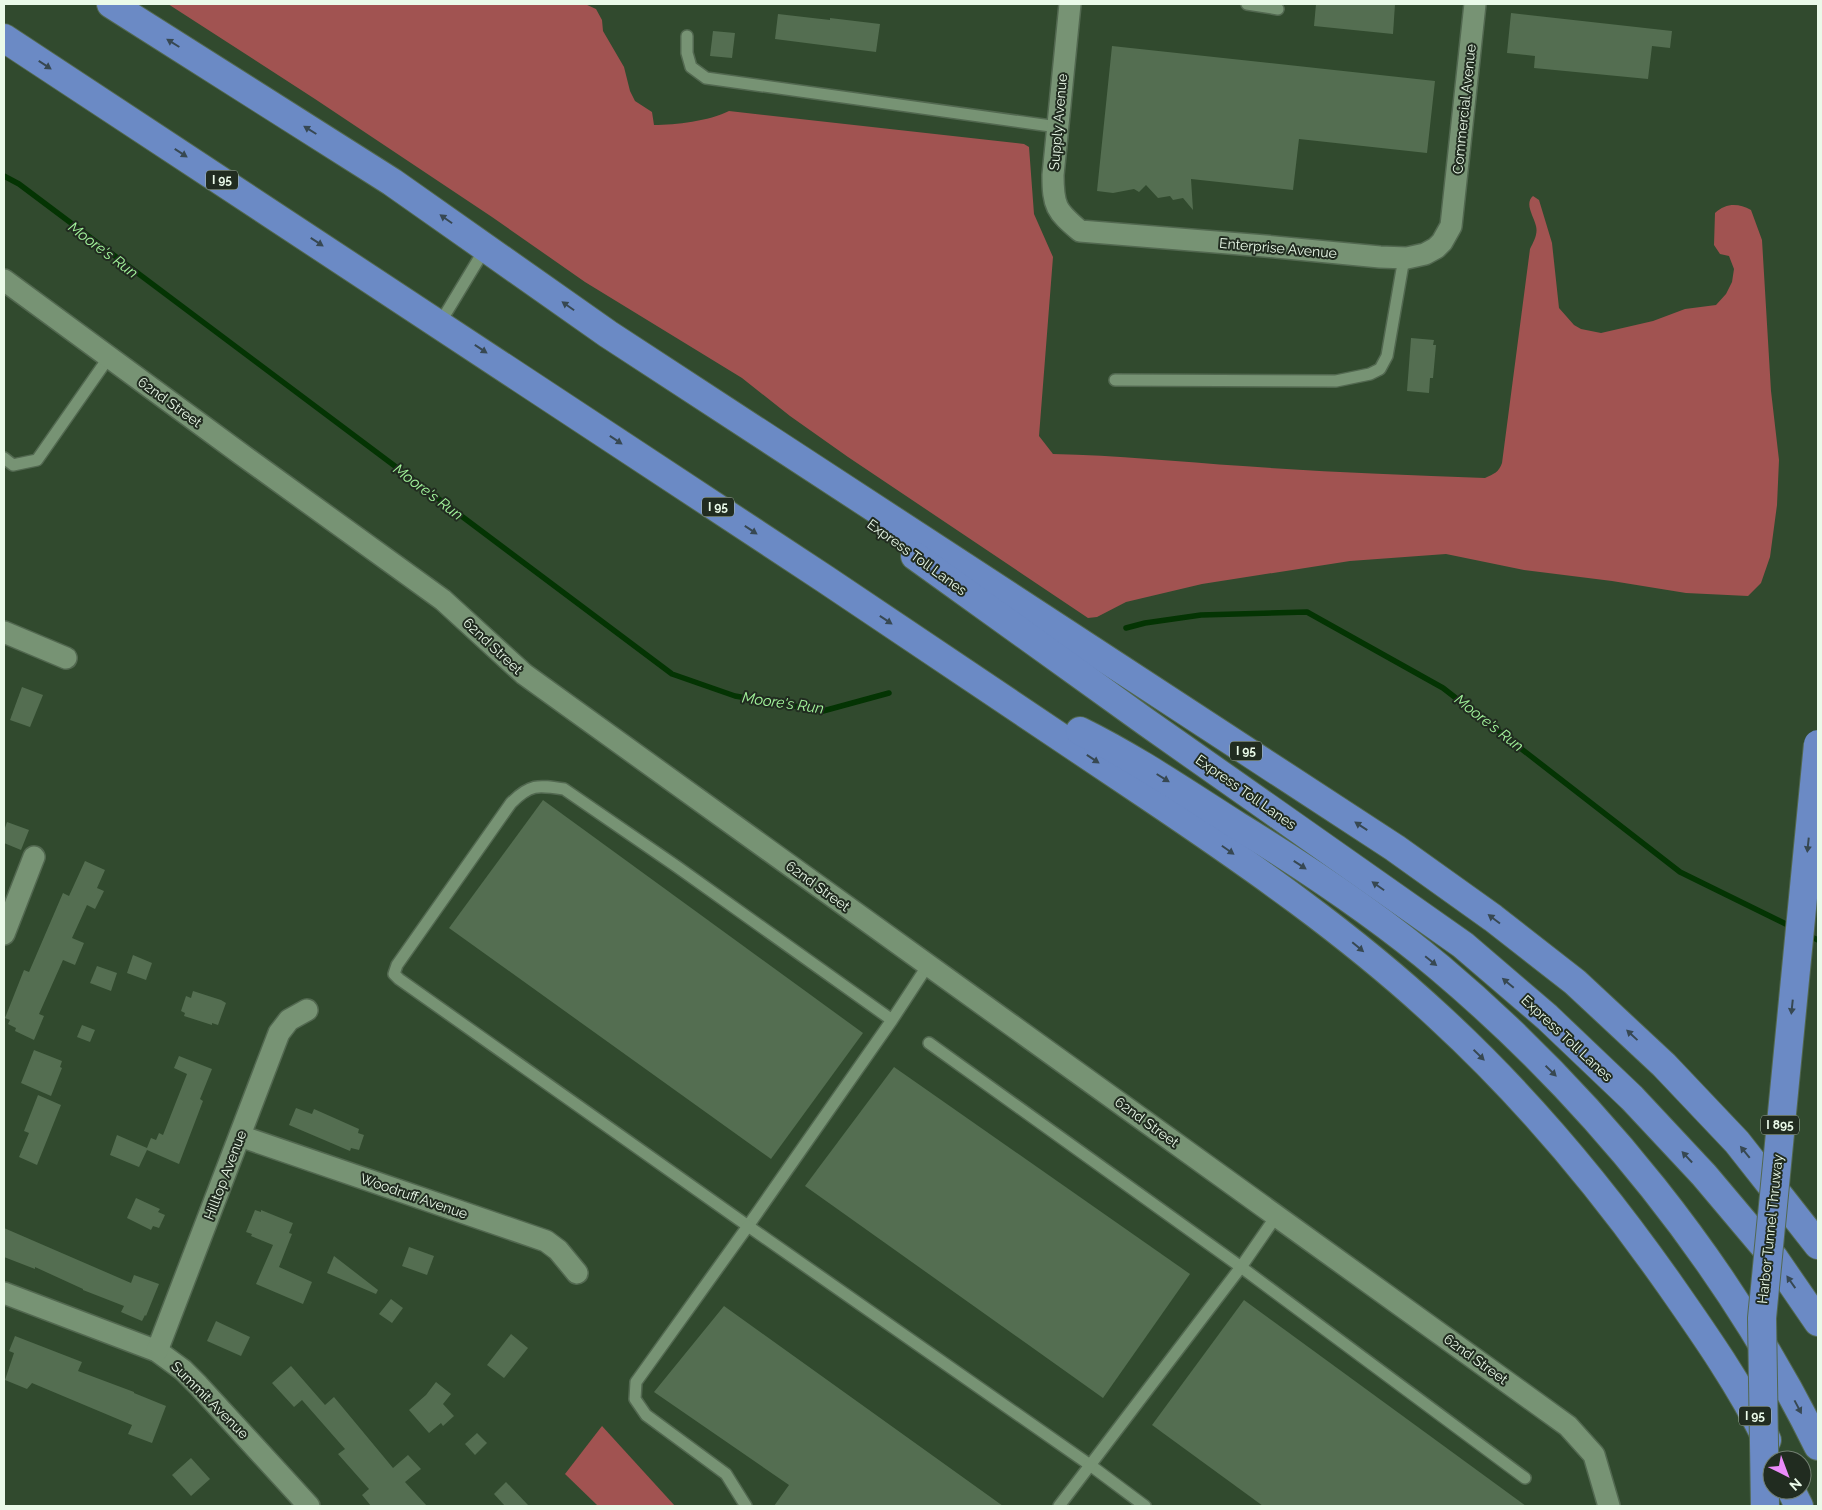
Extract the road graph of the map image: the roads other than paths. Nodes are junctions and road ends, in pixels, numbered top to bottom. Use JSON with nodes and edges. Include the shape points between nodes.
{"nodes":[{"id":1,"x":111,"y":4,"type":"edge"},
{"id":2,"x":1070,"y":4,"type":"edge"},
{"id":3,"x":1247,"y":4,"type":"edge"},
{"id":4,"x":1475,"y":4,"type":"edge"},
{"id":5,"x":1278,"y":9,"type":"dead end"},
{"id":6,"x":686,"y":36,"type":"dead end"},
{"id":7,"x":4,"y":38,"type":"edge"},
{"id":8,"x":1058,"y":127,"type":"junction"},
{"id":9,"x":1453,"y":215,"type":"joint"},
{"id":10,"x":1080,"y":231,"type":"joint"},
{"id":11,"x":486,"y":247,"type":"junction"},
{"id":12,"x":1404,"y":258,"type":"junction"},
{"id":13,"x":4,"y":280,"type":"edge"},
{"id":14,"x":440,"y":322,"type":"junction"},
{"id":15,"x":608,"y":334,"type":"junction"},
{"id":16,"x":109,"y":357,"type":"junction"},
{"id":17,"x":1115,"y":380,"type":"dead end"},
{"id":18,"x":4,"y":458,"type":"edge"},
{"id":19,"x":4,"y":632,"type":"edge"},
{"id":20,"x":66,"y":658,"type":"dead end"},
{"id":21,"x":995,"y":693,"type":"junction"},
{"id":22,"x":1818,"y":744,"type":"edge"},
{"id":23,"x":34,"y":857,"type":"dead end"},
{"id":24,"x":4,"y":934,"type":"edge"},
{"id":25,"x":928,"y":964,"type":"junction"},
{"id":26,"x":307,"y":1010,"type":"dead end"},
{"id":27,"x":892,"y":1020,"type":"junction"},
{"id":28,"x":929,"y":1043,"type":"dead end"},
{"id":29,"x":240,"y":1136,"type":"junction"},
{"id":30,"x":1277,"y":1216,"type":"junction"},
{"id":31,"x":748,"y":1226,"type":"junction"},
{"id":32,"x":1818,"y":1245,"type":"edge"},
{"id":33,"x":1241,"y":1267,"type":"junction"},
{"id":34,"x":577,"y":1274,"type":"dead end"},
{"id":35,"x":4,"y":1293,"type":"edge"},
{"id":36,"x":1818,"y":1322,"type":"edge"},
{"id":37,"x":157,"y":1351,"type":"junction"},
{"id":38,"x":1818,"y":1446,"type":"edge"},
{"id":39,"x":1772,"y":1450,"type":"edge"},
{"id":40,"x":1090,"y":1465,"type":"junction"},
{"id":41,"x":1525,"y":1478,"type":"dead end"},
{"id":42,"x":309,"y":1506,"type":"edge"},
{"id":43,"x":746,"y":1506,"type":"edge"},
{"id":44,"x":1058,"y":1506,"type":"edge"},
{"id":45,"x":1145,"y":1506,"type":"edge"},
{"id":46,"x":1609,"y":1506,"type":"edge"},
{"id":47,"x":1766,"y":1506,"type":"edge"}],
"edges":[{"from":11,"to":1,"type":"highway","number":"I 95","one_way":true,"via":[[392,182]]},
{"from":2,"to":8,"type":"street","name":"Supply Avenue"},
{"from":3,"to":5,"type":"lane"},
{"from":4,"to":9,"type":"street","name":"Commercial Avenue"},
{"from":6,"to":8,"type":"lane","via":[[691,67],[706,78]]},
{"from":7,"to":14,"type":"highway","number":"I 95","one_way":true},
{"from":8,"to":10,"type":"street","name":"Supply Avenue","via":[[1053,196],[1061,215]]},
{"from":9,"to":12,"type":"street","name":"Enterprise Avenue","via":[[1451,226],[1436,248]]},
{"from":10,"to":12,"type":"street","name":"Enterprise Avenue"},
{"from":11,"to":14,"type":"lane"},
{"from":15,"to":11,"type":"highway","number":"I 95","one_way":true},
{"from":12,"to":17,"type":"lane","via":[[1387,356],[1380,369],[1370,374],[1336,381]]},
{"from":13,"to":16,"type":"street","name":"62nd Street"},
{"from":14,"to":21,"type":"highway","number":"I 95","one_way":true},
{"from":32,"to":15,"type":"highway","number":"I 95","one_way":true,"via":[[1737,1142],[1664,1064],[1575,982],[1493,918],[1395,848]]},
{"from":36,"to":15,"type":"highway","name":"Express Toll Lanes","one_way":true,"via":[[1774,1258],[1704,1175],[1632,1098],[1547,1017],[1462,945],[1146,722]]},
{"from":16,"to":18,"type":"lane","via":[[37,460],[13,465]]},
{"from":16,"to":25,"type":"street","name":"62nd Street","via":[[443,600],[524,674]]},
{"from":19,"to":20,"type":"street"},
{"from":21,"to":38,"type":"highway","one_way":true,"via":[[1132,759],[1283,854],[1388,927],[1490,1012],[1582,1104],[1667,1206],[1733,1297],[1777,1369]]},
{"from":21,"to":39,"type":"highway","number":"I 95","one_way":true,"via":[[1289,894],[1416,996],[1486,1063],[1574,1159],[1634,1233],[1731,1376]]},
{"from":22,"to":47,"type":"highway","name":"Harbor Tunnel Thruway","number":"I 895","one_way":true,"bridge":true,"via":[[1762,1318]]},
{"from":23,"to":24,"type":"street"},
{"from":25,"to":27,"type":"lane"},
{"from":25,"to":30,"type":"street","name":"62nd Street"},
{"from":26,"to":29,"type":"street","name":"Hilltop Avenue","via":[[289,1020],[279,1033]]},
{"from":27,"to":31,"type":"lane"},
{"from":27,"to":31,"type":"lane","via":[[660,855],[564,789],[556,788],[526,789],[511,803],[397,965],[394,974],[399,979]]},
{"from":28,"to":33,"type":"lane"},
{"from":29,"to":34,"type":"street","name":"Woodruff Avenue","via":[[546,1241],[558,1250]]},
{"from":29,"to":37,"type":"street","name":"Hilltop Avenue"},
{"from":30,"to":33,"type":"lane"},
{"from":30,"to":46,"type":"street","name":"62nd Street","via":[[1568,1426],[1594,1455]]},
{"from":31,"to":40,"type":"lane"},
{"from":31,"to":43,"type":"lane","via":[[636,1382],[635,1399],[646,1415],[726,1474]]},
{"from":33,"to":40,"type":"lane"},
{"from":33,"to":41,"type":"lane"},
{"from":35,"to":37,"type":"street","name":"Summit Avenue"},
{"from":37,"to":42,"type":"street","name":"Summit Avenue","via":[[198,1385]]},
{"from":40,"to":44,"type":"lane"},
{"from":40,"to":45,"type":"lane"}]}
